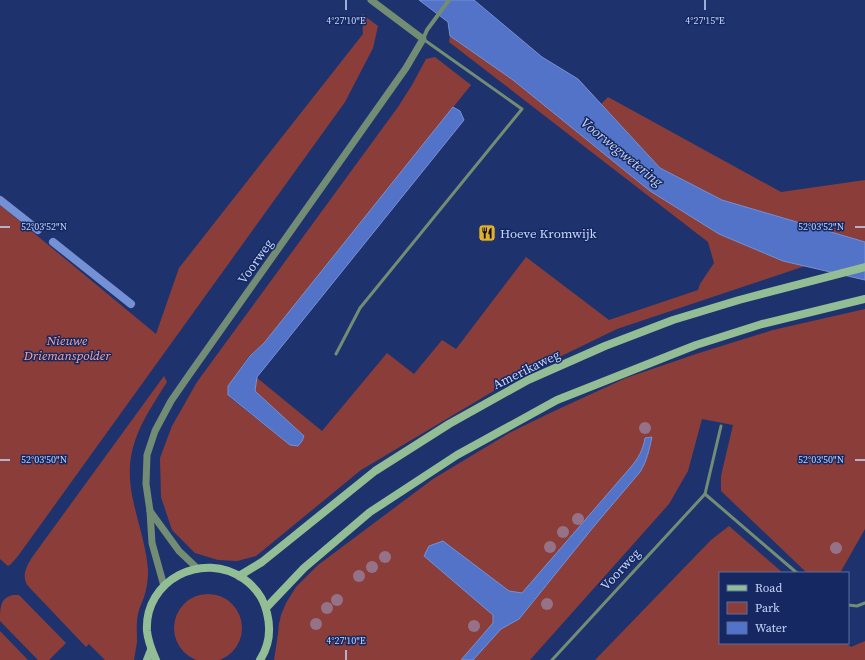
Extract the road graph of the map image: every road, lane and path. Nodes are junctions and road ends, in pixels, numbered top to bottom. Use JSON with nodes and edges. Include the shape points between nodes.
{"nodes":[{"id":1,"x":371,"y":0,"type":"edge"},
{"id":2,"x":449,"y":0,"type":"edge"},
{"id":3,"x":423,"y":39,"type":"junction"},
{"id":4,"x":865,"y":267,"type":"edge"},
{"id":5,"x":862,"y":300,"type":"edge"},
{"id":6,"x":336,"y":354,"type":"dead end"},
{"id":7,"x":721,"y":426,"type":"dead end"},
{"id":8,"x":705,"y":494,"type":"junction"},
{"id":9,"x":150,"y":511,"type":"junction"},
{"id":10,"x":197,"y":568,"type":"junction"},
{"id":11,"x":796,"y":572,"type":"edge"},
{"id":12,"x":239,"y":576,"type":"junction"},
{"id":13,"x":164,"y":586,"type":"junction"},
{"id":14,"x":865,"y":604,"type":"edge"},
{"id":15,"x":849,"y":605,"type":"edge"},
{"id":16,"x":266,"y":608,"type":"junction"},
{"id":17,"x":151,"y":650,"type":"junction"},
{"id":18,"x":261,"y":659,"type":"edge"},
{"id":19,"x":147,"y":660,"type":"edge"},
{"id":20,"x":156,"y":660,"type":"edge"},
{"id":21,"x":552,"y":660,"type":"edge"}],
"edges":[{"from":1,"to":3,"type":"street"},
{"from":2,"to":3,"type":"street"},
{"from":3,"to":6,"type":"lane","via":[[522,109],[360,308]]},
{"from":3,"to":9,"type":"street","name":"Voorweg","via":[[406,68],[172,401],[155,431],[147,455],[146,484]]},
{"from":4,"to":12,"type":"main road","name":"Amerikaweg","via":[[673,320],[528,380],[449,424],[375,471],[262,562]]},
{"from":5,"to":16,"type":"main road","via":[[762,324],[696,345],[557,400],[457,455],[370,512],[304,568]]},
{"from":7,"to":8,"type":"lane","name":"Voorweg"},
{"from":8,"to":11,"type":"lane"},
{"from":8,"to":21,"type":"lane","name":"Voorweg"},
{"from":9,"to":10,"type":"street","name":"Voorweg","via":[[180,551]]},
{"from":9,"to":13,"type":"street","name":"Voorweg","via":[[152,543]]},
{"from":10,"to":12,"type":"main road","via":[[219,568]]},
{"from":10,"to":13,"type":"main road","via":[[180,574]]},
{"from":12,"to":16,"type":"main road","via":[[256,590]]},
{"from":13,"to":17,"type":"main road","via":[[153,602],[148,621],[147,631]]},
{"from":14,"to":15,"type":"lane"},
{"from":16,"to":18,"type":"main road","via":[[269,634]]},
{"from":17,"to":19,"type":"main road"},
{"from":17,"to":20,"type":"main road"}]}
